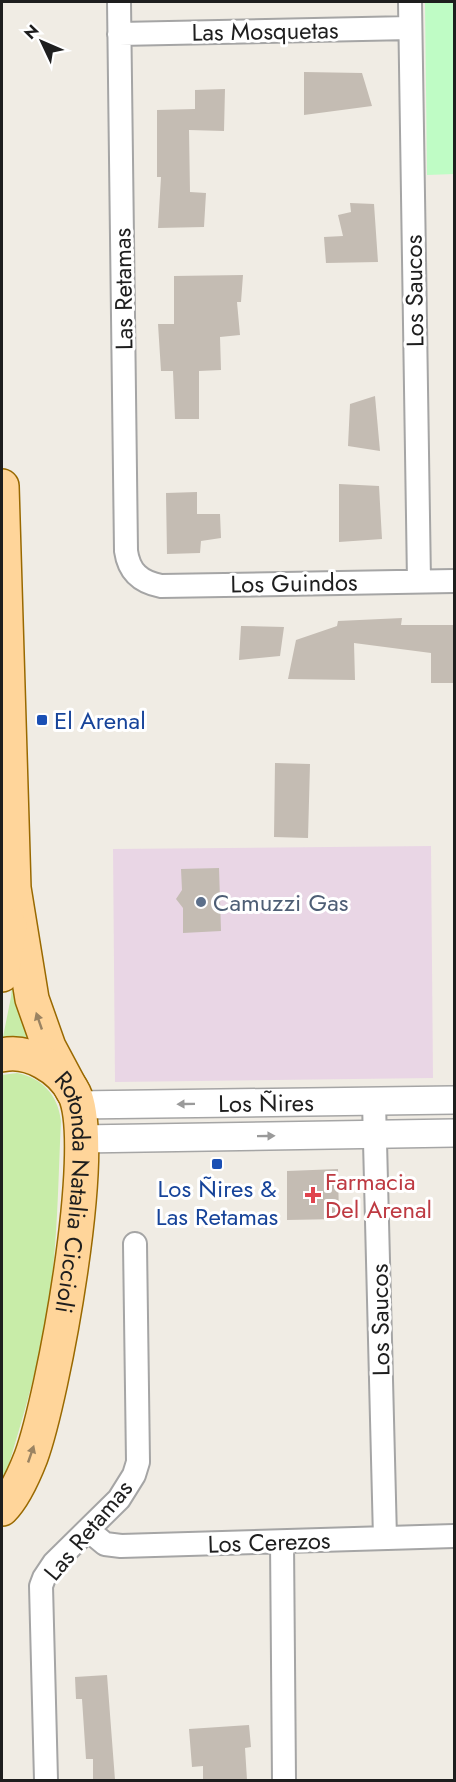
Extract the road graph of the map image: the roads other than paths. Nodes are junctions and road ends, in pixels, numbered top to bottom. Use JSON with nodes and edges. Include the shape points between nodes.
{"nodes":[{"id":1,"x":119,"y":2,"type":"edge"},
{"id":2,"x":410,"y":2,"type":"edge"},
{"id":3,"x":410,"y":27,"type":"junction"},
{"id":4,"x":119,"y":34,"type":"junction"},
{"id":5,"x":2,"y":486,"type":"edge"},
{"id":6,"x":135,"y":575,"type":"joint"},
{"id":7,"x":419,"y":581,"type":"junction"},
{"id":8,"x":454,"y":581,"type":"edge"},
{"id":9,"x":14,"y":888,"type":"junction"},
{"id":10,"x":2,"y":975,"type":"edge"},
{"id":11,"x":2,"y":1054,"type":"edge"},
{"id":12,"x":75,"y":1099,"type":"junction"},
{"id":13,"x":454,"y":1100,"type":"edge"},
{"id":14,"x":374,"y":1102,"type":"junction"},
{"id":15,"x":454,"y":1133,"type":"edge"},
{"id":16,"x":375,"y":1134,"type":"junction"},
{"id":17,"x":81,"y":1138,"type":"junction"},
{"id":18,"x":135,"y":1244,"type":"dead end"},
{"id":19,"x":3,"y":1508,"type":"edge"},
{"id":20,"x":88,"y":1530,"type":"junction"},
{"id":21,"x":454,"y":1536,"type":"edge"},
{"id":22,"x":385,"y":1538,"type":"junction"},
{"id":23,"x":282,"y":1542,"type":"junction"},
{"id":24,"x":46,"y":1780,"type":"edge"},
{"id":25,"x":284,"y":1780,"type":"edge"}],
"edges":[{"from":1,"to":4,"type":"street","name":"Las Retamas"},
{"from":2,"to":3,"type":"street","name":"Los Saucos"},
{"from":3,"to":4,"type":"street","name":"Las Mosquetas"},
{"from":3,"to":7,"type":"street","name":"Los Saucos"},
{"from":4,"to":6,"type":"street","name":"Las Retamas","via":[[126,551]]},
{"from":5,"to":9,"type":"main road"},
{"from":6,"to":7,"type":"street","name":"Los Guindos","via":[[161,585]]},
{"from":7,"to":8,"type":"street","name":"Los Guindos"},
{"from":9,"to":10,"type":"main road"},
{"from":12,"to":9,"type":"main road","one_way":true,"via":[[49,1047],[32,999]]},
{"from":11,"to":12,"type":"main road","name":"Rotonda Natalia Ciccioli","via":[[20,1054],[45,1064],[56,1071]]},
{"from":14,"to":12,"type":"street","name":"Los Ñires","one_way":true},
{"from":12,"to":17,"type":"main road","name":"Rotonda Natalia Ciccioli"},
{"from":13,"to":14,"type":"street","name":"Los Ñires"},
{"from":14,"to":16,"type":"street","name":"Los Saucos"},
{"from":15,"to":16,"type":"street","name":"Los Ñires"},
{"from":17,"to":16,"type":"street","name":"Los Ñires","one_way":true},
{"from":16,"to":22,"type":"street","name":"Los Saucos"},
{"from":19,"to":17,"type":"main road","name":"Rotonda Natalia Ciccioli","one_way":true,"via":[[31,1457],[54,1366],[73,1249]]},
{"from":18,"to":20,"type":"street","name":"Las Retamas","via":[[138,1462],[128,1488]]},
{"from":20,"to":23,"type":"street","name":"Los Cerezos","via":[[114,1546]]},
{"from":20,"to":24,"type":"street","name":"Las Retamas","via":[[54,1563],[41,1586]]},
{"from":21,"to":22,"type":"street","name":"Los Cerezos"},
{"from":22,"to":23,"type":"street","name":"Los Cerezos"},
{"from":23,"to":25,"type":"street"}]}
